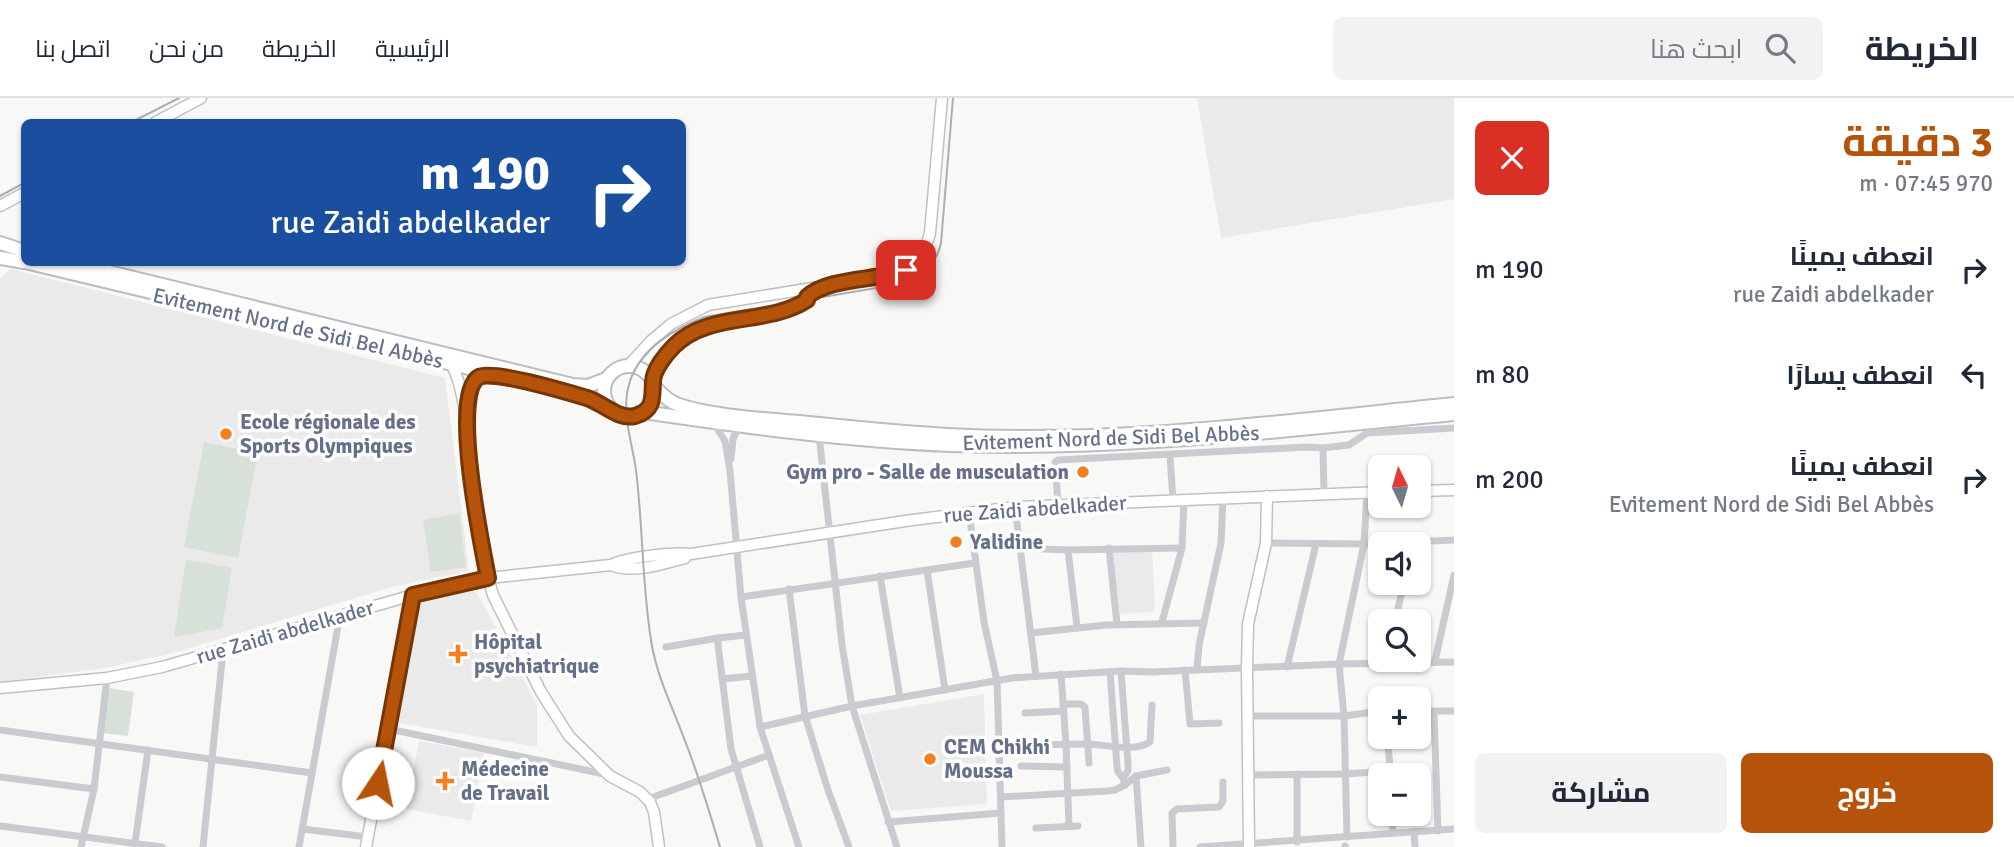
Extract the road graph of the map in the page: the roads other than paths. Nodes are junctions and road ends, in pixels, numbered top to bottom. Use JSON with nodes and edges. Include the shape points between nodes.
{"nodes":[{"id":1,"x":201,"y":98,"type":"edge"},
{"id":2,"x":942,"y":98,"type":"edge"},
{"id":3,"x":162,"y":119,"type":"edge"},
{"id":4,"x":21,"y":195,"type":"edge"},
{"id":5,"x":0,"y":206,"type":"edge"},
{"id":6,"x":0,"y":243,"type":"edge"},
{"id":7,"x":21,"y":250,"type":"edge"},
{"id":8,"x":0,"y":258,"type":"edge"},
{"id":9,"x":21,"y":261,"type":"edge"},
{"id":10,"x":42,"y":266,"type":"edge"},
{"id":11,"x":85,"y":266,"type":"edge"},
{"id":12,"x":817,"y":288,"type":"junction"},
{"id":13,"x":794,"y":291,"type":"junction"},
{"id":14,"x":797,"y":307,"type":"junction"},
{"id":15,"x":452,"y":365,"type":"junction"},
{"id":16,"x":628,"y":366,"type":"junction"},
{"id":17,"x":499,"y":375,"type":"junction"},
{"id":18,"x":606,"y":379,"type":"junction"},
{"id":19,"x":653,"y":384,"type":"junction"},
{"id":20,"x":1454,"y":404,"type":"edge"},
{"id":21,"x":609,"y":408,"type":"junction"},
{"id":22,"x":644,"y":412,"type":"junction"},
{"id":23,"x":1454,"y":414,"type":"edge"},
{"id":24,"x":466,"y":415,"type":"junction"},
{"id":25,"x":713,"y":422,"type":"junction"},
{"id":26,"x":739,"y":426,"type":"junction"},
{"id":27,"x":1454,"y":428,"type":"edge"},
{"id":28,"x":819,"y":435,"type":"junction"},
{"id":29,"x":1177,"y":439,"type":"junction"},
{"id":30,"x":1323,"y":448,"type":"junction"},
{"id":31,"x":1174,"y":455,"type":"junction"},
{"id":32,"x":730,"y":471,"type":"junction"},
{"id":33,"x":1432,"y":491,"type":"edge"},
{"id":34,"x":1454,"y":491,"type":"edge"},
{"id":35,"x":1367,"y":493,"type":"joint"},
{"id":36,"x":1324,"y":494,"type":"junction"},
{"id":37,"x":1267,"y":496,"type":"junction"},
{"id":38,"x":1223,"y":498,"type":"junction"},
{"id":39,"x":1179,"y":500,"type":"junction"},
{"id":40,"x":1058,"y":504,"type":"junction"},
{"id":41,"x":1015,"y":507,"type":"junction"},
{"id":42,"x":969,"y":512,"type":"junction"},
{"id":43,"x":831,"y":533,"type":"junction"},
{"id":44,"x":1454,"y":540,"type":"edge"},
{"id":45,"x":1431,"y":542,"type":"edge"},
{"id":46,"x":1265,"y":543,"type":"junction"},
{"id":47,"x":1316,"y":544,"type":"junction"},
{"id":48,"x":1364,"y":544,"type":"junction"},
{"id":49,"x":1368,"y":544,"type":"edge"},
{"id":50,"x":739,"y":548,"type":"junction"},
{"id":51,"x":1020,"y":548,"type":"junction"},
{"id":52,"x":1109,"y":548,"type":"junction"},
{"id":53,"x":1182,"y":548,"type":"junction"},
{"id":54,"x":1068,"y":550,"type":"junction"},
{"id":55,"x":975,"y":563,"type":"junction"},
{"id":56,"x":927,"y":570,"type":"junction"},
{"id":57,"x":1454,"y":575,"type":"edge"},
{"id":58,"x":880,"y":576,"type":"junction"},
{"id":59,"x":488,"y":578,"type":"junction"},
{"id":60,"x":836,"y":582,"type":"junction"},
{"id":61,"x":789,"y":589,"type":"junction"},
{"id":62,"x":413,"y":595,"type":"junction"},
{"id":63,"x":741,"y":597,"type":"junction"},
{"id":64,"x":340,"y":615,"type":"junction"},
{"id":65,"x":1162,"y":622,"type":"junction"},
{"id":66,"x":1204,"y":623,"type":"junction"},
{"id":67,"x":1117,"y":624,"type":"junction"},
{"id":68,"x":1077,"y":627,"type":"junction"},
{"id":69,"x":1031,"y":633,"type":"junction"},
{"id":70,"x":746,"y":635,"type":"junction"},
{"id":71,"x":718,"y":638,"type":"junction"},
{"id":72,"x":666,"y":647,"type":"dead end"},
{"id":73,"x":223,"y":651,"type":"junction"},
{"id":74,"x":1434,"y":661,"type":"joint"},
{"id":75,"x":1368,"y":662,"type":"edge"},
{"id":76,"x":1454,"y":662,"type":"edge"},
{"id":77,"x":1339,"y":664,"type":"junction"},
{"id":78,"x":1287,"y":667,"type":"junction"},
{"id":79,"x":1247,"y":668,"type":"junction"},
{"id":80,"x":1197,"y":669,"type":"junction"},
{"id":81,"x":1185,"y":670,"type":"junction"},
{"id":82,"x":1121,"y":671,"type":"junction"},
{"id":83,"x":1110,"y":672,"type":"junction"},
{"id":84,"x":1061,"y":674,"type":"junction"},
{"id":85,"x":752,"y":676,"type":"junction"},
{"id":86,"x":1036,"y":676,"type":"junction"},
{"id":87,"x":107,"y":678,"type":"junction"},
{"id":88,"x":722,"y":679,"type":"junction"},
{"id":89,"x":997,"y":681,"type":"junction"},
{"id":90,"x":0,"y":688,"type":"edge"},
{"id":91,"x":945,"y":690,"type":"junction"},
{"id":92,"x":900,"y":698,"type":"junction"},
{"id":93,"x":1152,"y":705,"type":"dead end"},
{"id":94,"x":852,"y":706,"type":"junction"},
{"id":95,"x":1063,"y":708,"type":"junction"},
{"id":96,"x":1454,"y":711,"type":"edge"},
{"id":97,"x":1431,"y":712,"type":"edge"},
{"id":98,"x":1434,"y":712,"type":"junction"},
{"id":99,"x":1026,"y":713,"type":"dead end"},
{"id":100,"x":1368,"y":713,"type":"edge"},
{"id":101,"x":806,"y":716,"type":"junction"},
{"id":102,"x":1248,"y":716,"type":"junction"},
{"id":103,"x":1344,"y":716,"type":"junction"},
{"id":104,"x":1219,"y":723,"type":"dead end"},
{"id":105,"x":760,"y":727,"type":"junction"},
{"id":106,"x":388,"y":729,"type":"junction"},
{"id":107,"x":0,"y":730,"type":"edge"},
{"id":108,"x":99,"y":743,"type":"junction"},
{"id":109,"x":1066,"y":744,"type":"junction"},
{"id":110,"x":1088,"y":744,"type":"junction"},
{"id":111,"x":1126,"y":746,"type":"junction"},
{"id":112,"x":999,"y":747,"type":"junction"},
{"id":113,"x":1115,"y":747,"type":"junction"},
{"id":114,"x":148,"y":751,"type":"junction"},
{"id":115,"x":769,"y":755,"type":"junction"},
{"id":116,"x":212,"y":761,"type":"junction"},
{"id":117,"x":1089,"y":763,"type":"dead end"},
{"id":118,"x":1021,"y":766,"type":"dead end"},
{"id":119,"x":738,"y":767,"type":"junction"},
{"id":120,"x":1067,"y":767,"type":"junction"},
{"id":121,"x":1167,"y":770,"type":"dead end"},
{"id":122,"x":312,"y":773,"type":"junction"},
{"id":123,"x":1368,"y":773,"type":"edge"},
{"id":124,"x":1297,"y":774,"type":"junction"},
{"id":125,"x":1344,"y":774,"type":"junction"},
{"id":126,"x":1249,"y":775,"type":"junction"},
{"id":127,"x":610,"y":776,"type":"junction"},
{"id":128,"x":1136,"y":776,"type":"junction"},
{"id":129,"x":0,"y":777,"type":"edge"},
{"id":130,"x":1124,"y":782,"type":"junction"},
{"id":131,"x":1223,"y":782,"type":"dead end"},
{"id":132,"x":94,"y":789,"type":"junction"},
{"id":133,"x":1067,"y":794,"type":"junction"},
{"id":134,"x":1001,"y":797,"type":"junction"},
{"id":135,"x":648,"y":799,"type":"junction"},
{"id":136,"x":1002,"y":813,"type":"junction"},
{"id":137,"x":888,"y":822,"type":"junction"},
{"id":138,"x":0,"y":825,"type":"edge"},
{"id":139,"x":1069,"y":826,"type":"junction"},
{"id":140,"x":1078,"y":826,"type":"dead end"},
{"id":141,"x":1393,"y":826,"type":"edge"},
{"id":142,"x":1036,"y":828,"type":"dead end"},
{"id":143,"x":302,"y":829,"type":"junction"},
{"id":144,"x":1454,"y":829,"type":"edge"},
{"id":145,"x":1438,"y":831,"type":"junction"},
{"id":146,"x":1414,"y":832,"type":"junction"},
{"id":147,"x":1393,"y":833,"type":"junction"},
{"id":148,"x":82,"y":835,"type":"junction"},
{"id":149,"x":1347,"y":837,"type":"junction"},
{"id":150,"x":367,"y":842,"type":"edge"},
{"id":151,"x":1297,"y":842,"type":"junction"},
{"id":152,"x":135,"y":843,"type":"junction"},
{"id":153,"x":1249,"y":846,"type":"edge"},
{"id":154,"x":81,"y":847,"type":"edge"},
{"id":155,"x":162,"y":847,"type":"edge"},
{"id":156,"x":203,"y":847,"type":"edge"},
{"id":157,"x":299,"y":847,"type":"edge"},
{"id":158,"x":659,"y":847,"type":"edge"},
{"id":159,"x":761,"y":847,"type":"edge"},
{"id":160,"x":799,"y":847,"type":"edge"},
{"id":161,"x":849,"y":847,"type":"edge"},
{"id":162,"x":897,"y":847,"type":"edge"},
{"id":163,"x":1002,"y":847,"type":"edge"},
{"id":164,"x":1141,"y":847,"type":"edge"},
{"id":165,"x":1173,"y":847,"type":"edge"},
{"id":166,"x":1200,"y":847,"type":"edge"},
{"id":167,"x":1415,"y":847,"type":"edge"}],
"edges":[{"from":1,"to":3,"type":"main road"},
{"from":2,"to":12,"type":"main road","via":[[933,214],[923,253],[897,273]]},
{"from":4,"to":5,"type":"main road"},
{"from":6,"to":7,"type":"highway"},
{"from":8,"to":9,"type":"highway","name":"Evitement Nord de Sidi Bel Abbès"},
{"from":10,"to":15,"type":"highway","name":"Evitement Nord de Sidi Bel Abbès"},
{"from":11,"to":18,"type":"highway","name":"Evitement Nord de Sidi Bel Abbès","via":[[573,384],[588,386]]},
{"from":12,"to":13,"type":"main road"},
{"from":12,"to":14,"type":"main road"},
{"from":13,"to":14,"type":"main road"},
{"from":13,"to":16,"type":"main road","via":[[697,310],[660,333]]},
{"from":14,"to":19,"type":"main road","via":[[695,332],[673,347]]},
{"from":15,"to":17,"type":"highway","name":"Evitement Nord de Sidi Bel Abbès"},
{"from":15,"to":24,"type":"main road"},
{"from":16,"to":18,"type":"highway"},
{"from":16,"to":19,"type":"highway","via":[[644,371]]},
{"from":17,"to":21,"type":"highway","name":"Evitement Nord de Sidi Bel Abbès","via":[[588,398]]},
{"from":17,"to":24,"type":"main road","via":[[482,375],[472,384]]},
{"from":18,"to":21,"type":"highway","via":[[603,391]]},
{"from":19,"to":20,"type":"highway","name":"Evitement Nord de Sidi Bel Abbès","via":[[680,406],[765,419],[948,435],[1198,429]]},
{"from":19,"to":22,"type":"highway","via":[[653,400]]},
{"from":21,"to":22,"type":"highway","via":[[625,416]]},
{"from":22,"to":25,"type":"highway","name":"Evitement Nord de Sidi Bel Abbès"},
{"from":23,"to":29,"type":"highway","name":"Evitement Nord de Sidi Bel Abbès"},
{"from":24,"to":59,"type":"main road"},
{"from":25,"to":26,"type":"highway","name":"Evitement Nord de Sidi Bel Abbès"},
{"from":25,"to":32,"type":"street","via":[[725,441]]},
{"from":26,"to":28,"type":"highway","name":"Evitement Nord de Sidi Bel Abbès"},
{"from":26,"to":32,"type":"street"},
{"from":27,"to":30,"type":"street","via":[[1367,433],[1349,445]]},
{"from":28,"to":29,"type":"highway","name":"Evitement Nord de Sidi Bel Abbès","via":[[1006,445]]},
{"from":28,"to":43,"type":"street"},
{"from":29,"to":31,"type":"street"},
{"from":30,"to":31,"type":"street"},
{"from":30,"to":36,"type":"street"},
{"from":31,"to":39,"type":"street"},
{"from":31,"to":40,"type":"street","via":[[1058,460]]},
{"from":32,"to":50,"type":"street"},
{"from":33,"to":34,"type":"main road"},
{"from":35,"to":36,"type":"main road","name":"rue Zaidi abdelkader"},
{"from":35,"to":48,"type":"street"},
{"from":36,"to":37,"type":"main road","name":"rue Zaidi abdelkader"},
{"from":37,"to":38,"type":"main road","name":"rue Zaidi abdelkader"},
{"from":37,"to":46,"type":"main road"},
{"from":38,"to":39,"type":"main road","name":"rue Zaidi abdelkader"},
{"from":38,"to":66,"type":"street","via":[[1221,543]]},
{"from":39,"to":40,"type":"main road","name":"rue Zaidi abdelkader"},
{"from":39,"to":53,"type":"street"},
{"from":40,"to":41,"type":"main road","name":"rue Zaidi abdelkader"},
{"from":41,"to":42,"type":"main road","name":"rue Zaidi abdelkader"},
{"from":41,"to":51,"type":"street"},
{"from":42,"to":43,"type":"main road","name":"rue Zaidi abdelkader"},
{"from":42,"to":55,"type":"street"},
{"from":43,"to":50,"type":"main road","name":"rue Zaidi abdelkader"},
{"from":43,"to":60,"type":"street"},
{"from":44,"to":45,"type":"street"},
{"from":46,"to":47,"type":"street"},
{"from":46,"to":79,"type":"main road","via":[[1248,624]]},
{"from":47,"to":48,"type":"street"},
{"from":47,"to":78,"type":"street"},
{"from":48,"to":49,"type":"street"},
{"from":48,"to":77,"type":"street"},
{"from":50,"to":59,"type":"main road","name":"rue Zaidi abdelkader","via":[[641,567],[611,565]]},
{"from":50,"to":63,"type":"street"},
{"from":51,"to":54,"type":"street"},
{"from":51,"to":69,"type":"street"},
{"from":52,"to":53,"type":"street"},
{"from":52,"to":54,"type":"street"},
{"from":52,"to":67,"type":"street"},
{"from":53,"to":65,"type":"street"},
{"from":54,"to":68,"type":"street"},
{"from":55,"to":56,"type":"street"},
{"from":55,"to":89,"type":"street"},
{"from":56,"to":58,"type":"street"},
{"from":56,"to":91,"type":"street"},
{"from":57,"to":74,"type":"street"},
{"from":58,"to":60,"type":"street"},
{"from":58,"to":92,"type":"street"},
{"from":59,"to":62,"type":"main road","name":"rue Zaidi abdelkader"},
{"from":59,"to":127,"type":"main road","via":[[547,702],[579,748]]},
{"from":60,"to":61,"type":"street"},
{"from":60,"to":94,"type":"street"},
{"from":61,"to":63,"type":"street"},
{"from":61,"to":101,"type":"street"},
{"from":62,"to":64,"type":"main road","name":"rue Zaidi abdelkader"},
{"from":62,"to":106,"type":"main road"},
{"from":63,"to":70,"type":"street"},
{"from":64,"to":73,"type":"main road","name":"rue Zaidi abdelkader"},
{"from":64,"to":122,"type":"street"},
{"from":65,"to":66,"type":"street"},
{"from":65,"to":67,"type":"street"},
{"from":66,"to":80,"type":"street"},
{"from":67,"to":68,"type":"street"},
{"from":68,"to":69,"type":"street"},
{"from":69,"to":86,"type":"street"},
{"from":70,"to":71,"type":"street"},
{"from":70,"to":85,"type":"street"},
{"from":71,"to":72,"type":"street"},
{"from":71,"to":88,"type":"street"},
{"from":73,"to":87,"type":"main road","name":"rue Zaidi abdelkader"},
{"from":73,"to":116,"type":"street"},
{"from":74,"to":76,"type":"street"},
{"from":75,"to":77,"type":"street"},
{"from":77,"to":78,"type":"street"},
{"from":77,"to":103,"type":"street"},
{"from":78,"to":79,"type":"street"},
{"from":79,"to":80,"type":"street"},
{"from":79,"to":102,"type":"main road"},
{"from":80,"to":81,"type":"street"},
{"from":81,"to":82,"type":"street"},
{"from":81,"to":104,"type":"street","via":[[1190,724]]},
{"from":82,"to":83,"type":"street"},
{"from":82,"to":111,"type":"street"},
{"from":83,"to":84,"type":"street"},
{"from":83,"to":113,"type":"street"},
{"from":84,"to":86,"type":"street"},
{"from":84,"to":95,"type":"street"},
{"from":85,"to":88,"type":"street"},
{"from":85,"to":105,"type":"street"},
{"from":86,"to":89,"type":"street"},
{"from":87,"to":90,"type":"main road","name":"rue Zaidi abdelkader"},
{"from":87,"to":108,"type":"street"},
{"from":88,"to":119,"type":"street","via":[[731,749]]},
{"from":89,"to":91,"type":"street"},
{"from":89,"to":112,"type":"street"},
{"from":91,"to":92,"type":"street"},
{"from":92,"to":94,"type":"street"},
{"from":93,"to":111,"type":"street","via":[[1150,741],[1144,746]]},
{"from":94,"to":101,"type":"street"},
{"from":94,"to":137,"type":"street"},
{"from":95,"to":99,"type":"street"},
{"from":95,"to":109,"type":"street"},
{"from":95,"to":110,"type":"street","via":[[1084,705]]},
{"from":96,"to":98,"type":"street"},
{"from":97,"to":98,"type":"street"},
{"from":98,"to":145,"type":"street"},
{"from":100,"to":103,"type":"street"},
{"from":101,"to":105,"type":"street"},
{"from":101,"to":161,"type":"street"},
{"from":102,"to":103,"type":"street"},
{"from":102,"to":126,"type":"main road"},
{"from":103,"to":125,"type":"street"},
{"from":105,"to":115,"type":"street"},
{"from":106,"to":127,"type":"street"},
{"from":106,"to":150,"type":"main road"},
{"from":107,"to":108,"type":"street"},
{"from":108,"to":114,"type":"street"},
{"from":108,"to":132,"type":"street"},
{"from":109,"to":110,"type":"street"},
{"from":109,"to":112,"type":"street"},
{"from":109,"to":120,"type":"street"},
{"from":110,"to":113,"type":"street"},
{"from":110,"to":117,"type":"street"},
{"from":111,"to":113,"type":"street"},
{"from":111,"to":130,"type":"street"},
{"from":112,"to":134,"type":"street"},
{"from":113,"to":130,"type":"street"},
{"from":114,"to":116,"type":"street"},
{"from":114,"to":152,"type":"street"},
{"from":115,"to":119,"type":"street"},
{"from":115,"to":160,"type":"street"},
{"from":116,"to":122,"type":"street"},
{"from":116,"to":156,"type":"street"},
{"from":118,"to":120,"type":"street"},
{"from":119,"to":135,"type":"street"},
{"from":119,"to":159,"type":"street"},
{"from":120,"to":133,"type":"street"},
{"from":121,"to":128,"type":"street"},
{"from":122,"to":143,"type":"street"},
{"from":123,"to":125,"type":"street"},
{"from":124,"to":125,"type":"street"},
{"from":124,"to":126,"type":"street"},
{"from":124,"to":151,"type":"street"},
{"from":125,"to":149,"type":"street"},
{"from":126,"to":153,"type":"main road"},
{"from":127,"to":135,"type":"main road"},
{"from":128,"to":130,"type":"street"},
{"from":128,"to":164,"type":"street"},
{"from":129,"to":132,"type":"street"},
{"from":130,"to":133,"type":"street","via":[[1115,790]]},
{"from":131,"to":165,"type":"street","via":[[1219,807],[1172,813]]},
{"from":132,"to":148,"type":"street"},
{"from":133,"to":134,"type":"street"},
{"from":133,"to":139,"type":"street"},
{"from":134,"to":136,"type":"street"},
{"from":135,"to":158,"type":"main road"},
{"from":136,"to":137,"type":"street"},
{"from":136,"to":163,"type":"street"},
{"from":137,"to":162,"type":"street"},
{"from":138,"to":148,"type":"street"},
{"from":139,"to":140,"type":"street"},
{"from":139,"to":142,"type":"street"},
{"from":141,"to":147,"type":"street"},
{"from":143,"to":150,"type":"street"},
{"from":143,"to":157,"type":"street"},
{"from":144,"to":145,"type":"street"},
{"from":145,"to":146,"type":"street"},
{"from":146,"to":147,"type":"street"},
{"from":146,"to":167,"type":"street"},
{"from":147,"to":149,"type":"street"},
{"from":148,"to":152,"type":"street"},
{"from":148,"to":154,"type":"street"},
{"from":149,"to":151,"type":"street"},
{"from":151,"to":153,"type":"street"},
{"from":152,"to":155,"type":"street"},
{"from":153,"to":166,"type":"street"}]}
